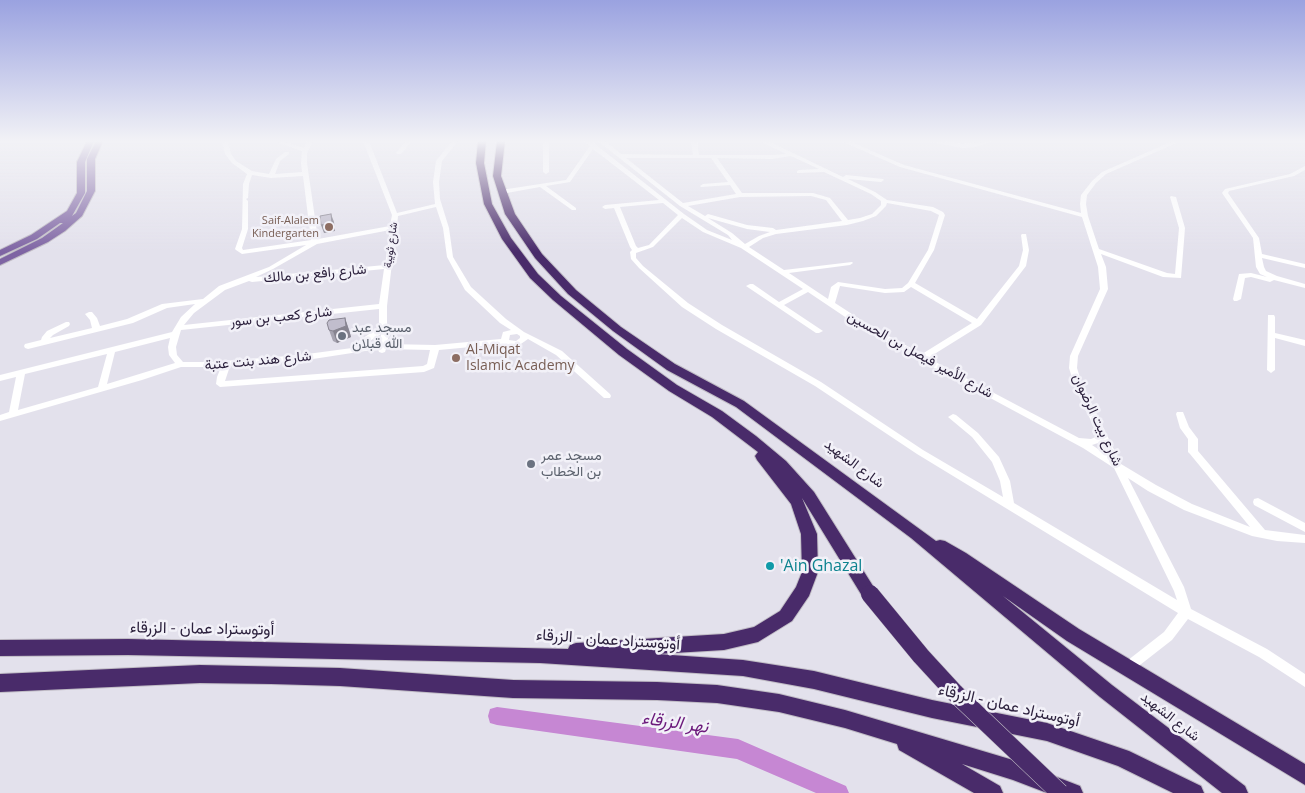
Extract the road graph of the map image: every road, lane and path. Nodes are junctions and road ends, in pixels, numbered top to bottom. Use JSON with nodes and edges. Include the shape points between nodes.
{"nodes":[{"id":1,"x":81,"y":178,"type":"edge"},
{"id":2,"x":92,"y":178,"type":"edge"},
{"id":3,"x":248,"y":178,"type":"edge"},
{"id":4,"x":306,"y":178,"type":"edge"},
{"id":5,"x":381,"y":178,"type":"edge"},
{"id":6,"x":437,"y":178,"type":"edge"},
{"id":7,"x":483,"y":178,"type":"edge"},
{"id":8,"x":498,"y":178,"type":"edge"},
{"id":9,"x":571,"y":178,"type":"edge"},
{"id":10,"x":635,"y":178,"type":"edge"},
{"id":11,"x":648,"y":178,"type":"edge"},
{"id":12,"x":728,"y":178,"type":"edge"},
{"id":13,"x":840,"y":178,"type":"edge"},
{"id":14,"x":859,"y":178,"type":"edge"},
{"id":15,"x":946,"y":178,"type":"edge"},
{"id":16,"x":1098,"y":178,"type":"edge"},
{"id":17,"x":1279,"y":178,"type":"edge"},
{"id":18,"x":881,"y":180,"type":"dead end"},
{"id":19,"x":731,"y":183,"type":"junction"},
{"id":20,"x":543,"y":186,"type":"junction"},
{"id":21,"x":704,"y":186,"type":"dead end"},
{"id":22,"x":501,"y":192,"type":"junction"},
{"id":23,"x":740,"y":195,"type":"junction"},
{"id":24,"x":1173,"y":197,"type":"dead end"},
{"id":25,"x":664,"y":201,"type":"junction"},
{"id":26,"x":884,"y":201,"type":"junction"},
{"id":27,"x":439,"y":205,"type":"junction"},
{"id":28,"x":682,"y":205,"type":"junction"},
{"id":29,"x":616,"y":206,"type":"junction"},
{"id":30,"x":604,"y":207,"type":"dead end"},
{"id":31,"x":574,"y":209,"type":"dead end"},
{"id":32,"x":83,"y":210,"type":"junction"},
{"id":33,"x":71,"y":212,"type":"junction"},
{"id":34,"x":695,"y":212,"type":"junction"},
{"id":35,"x":395,"y":214,"type":"junction"},
{"id":36,"x":682,"y":215,"type":"junction"},
{"id":37,"x":1085,"y":216,"type":"junction"},
{"id":38,"x":847,"y":223,"type":"junction"},
{"id":39,"x":394,"y":227,"type":"junction"},
{"id":40,"x":781,"y":231,"type":"junction"},
{"id":41,"x":1024,"y":236,"type":"dead end"},
{"id":42,"x":314,"y":242,"type":"junction"},
{"id":43,"x":744,"y":246,"type":"junction"},
{"id":44,"x":637,"y":250,"type":"junction"},
{"id":45,"x":1097,"y":250,"type":"junction"},
{"id":46,"x":0,"y":253,"type":"edge"},
{"id":47,"x":1259,"y":255,"type":"junction"},
{"id":48,"x":0,"y":258,"type":"edge"},
{"id":49,"x":0,"y":262,"type":"edge"},
{"id":50,"x":850,"y":263,"type":"dead end"},
{"id":51,"x":0,"y":266,"type":"edge"},
{"id":52,"x":1305,"y":266,"type":"edge"},
{"id":53,"x":388,"y":267,"type":"junction"},
{"id":54,"x":783,"y":272,"type":"junction"},
{"id":55,"x":1280,"y":280,"type":"junction"},
{"id":56,"x":242,"y":281,"type":"junction"},
{"id":57,"x":911,"y":284,"type":"junction"},
{"id":58,"x":750,"y":286,"type":"dead end"},
{"id":59,"x":1305,"y":286,"type":"edge"},
{"id":60,"x":808,"y":289,"type":"junction"},
{"id":61,"x":1237,"y":299,"type":"dead end"},
{"id":62,"x":203,"y":301,"type":"junction"},
{"id":63,"x":830,"y":303,"type":"junction"},
{"id":64,"x":779,"y":305,"type":"junction"},
{"id":65,"x":383,"y":306,"type":"junction"},
{"id":66,"x":89,"y":314,"type":"dead end"},
{"id":67,"x":1271,"y":317,"type":"dead end"},
{"id":68,"x":503,"y":321,"type":"junction"},
{"id":69,"x":978,"y":323,"type":"junction"},
{"id":70,"x":66,"y":324,"type":"dead end"},
{"id":71,"x":380,"y":328,"type":"junction"},
{"id":72,"x":97,"y":330,"type":"junction"},
{"id":73,"x":177,"y":331,"type":"junction"},
{"id":74,"x":819,"y":331,"type":"dead end"},
{"id":75,"x":520,"y":332,"type":"junction"},
{"id":76,"x":1271,"y":334,"type":"junction"},
{"id":77,"x":506,"y":336,"type":"junction"},
{"id":78,"x":46,"y":342,"type":"junction"},
{"id":79,"x":1305,"y":343,"type":"edge"},
{"id":80,"x":515,"y":344,"type":"junction"},
{"id":81,"x":28,"y":346,"type":"dead end"},
{"id":82,"x":547,"y":347,"type":"junction"},
{"id":83,"x":378,"y":348,"type":"junction"},
{"id":84,"x":435,"y":348,"type":"junction"},
{"id":85,"x":112,"y":349,"type":"junction"},
{"id":86,"x":352,"y":349,"type":"junction"},
{"id":87,"x":342,"y":352,"type":"junction"},
{"id":88,"x":1305,"y":352,"type":"edge"},
{"id":89,"x":922,"y":358,"type":"junction"},
{"id":90,"x":181,"y":364,"type":"junction"},
{"id":91,"x":227,"y":364,"type":"junction"},
{"id":92,"x":1271,"y":370,"type":"dead end"},
{"id":93,"x":21,"y":373,"type":"junction"},
{"id":94,"x":0,"y":378,"type":"edge"},
{"id":95,"x":102,"y":388,"type":"junction"},
{"id":96,"x":607,"y":396,"type":"dead end"},
{"id":97,"x":12,"y":414,"type":"junction"},
{"id":98,"x":1180,"y":414,"type":"dead end"},
{"id":99,"x":953,"y":417,"type":"dead end"},
{"id":100,"x":0,"y":418,"type":"edge"},
{"id":101,"x":1103,"y":437,"type":"junction"},
{"id":102,"x":751,"y":439,"type":"junction"},
{"id":103,"x":1075,"y":440,"type":"junction"},
{"id":104,"x":1119,"y":467,"type":"junction"},
{"id":105,"x":1258,"y":502,"type":"dead end"},
{"id":106,"x":1009,"y":505,"type":"junction"},
{"id":107,"x":1305,"y":528,"type":"edge"},
{"id":108,"x":916,"y":534,"type":"junction"},
{"id":109,"x":1263,"y":535,"type":"junction"},
{"id":110,"x":1305,"y":539,"type":"edge"},
{"id":111,"x":1186,"y":612,"type":"junction"},
{"id":112,"x":0,"y":648,"type":"edge"},
{"id":113,"x":540,"y":655,"type":"junction"},
{"id":114,"x":1127,"y":668,"type":"junction"},
{"id":115,"x":1305,"y":681,"type":"edge"},
{"id":116,"x":0,"y":683,"type":"edge"},
{"id":117,"x":891,"y":733,"type":"junction"},
{"id":118,"x":1305,"y":775,"type":"edge"},
{"id":119,"x":993,"y":793,"type":"edge"},
{"id":120,"x":1060,"y":793,"type":"edge"},
{"id":121,"x":1072,"y":793,"type":"edge"},
{"id":122,"x":1194,"y":793,"type":"edge"},
{"id":123,"x":1238,"y":793,"type":"edge"}],
"edges":[{"from":1,"to":33,"type":"main road","via":[[81,190]]},
{"from":2,"to":32,"type":"main road"},
{"from":3,"to":42,"type":"street","via":[[245,229],[240,251]]},
{"from":4,"to":42,"type":"street"},
{"from":5,"to":35,"type":"street","name":"شارع ثويبة"},
{"from":6,"to":27,"type":"street"},
{"from":7,"to":102,"type":"highway","via":[[488,204],[507,239],[534,276],[631,358]]},
{"from":8,"to":22,"type":"highway","name":"شارع الشهيد"},
{"from":9,"to":20,"type":"street"},
{"from":10,"to":25,"type":"street","name":"شارع الأمير فيصل بن الحسين"},
{"from":11,"to":28,"type":"street","name":"شارع الأمير فيصل بن الحسين"},
{"from":12,"to":19,"type":"street"},
{"from":13,"to":26,"type":"street"},
{"from":14,"to":18,"type":"street"},
{"from":15,"to":37,"type":"street"},
{"from":16,"to":37,"type":"street","name":"شارع بيت الرضوان","via":[[1084,195]]},
{"from":17,"to":47,"type":"street","via":[[1225,193],[1256,238]]},
{"from":19,"to":21,"type":"street"},
{"from":19,"to":23,"type":"street"},
{"from":20,"to":22,"type":"street"},
{"from":20,"to":31,"type":"street"},
{"from":22,"to":108,"type":"highway","name":"شارع الشهيد","via":[[516,224],[538,256],[559,280],[617,329],[671,366],[740,404]]},
{"from":23,"to":28,"type":"street"},
{"from":23,"to":38,"type":"street","via":[[821,196],[828,199]]},
{"from":24,"to":45,"type":"street","via":[[1182,228],[1180,275],[1166,275]]},
{"from":25,"to":29,"type":"street"},
{"from":25,"to":36,"type":"street","name":"شارع الأمير فيصل بن الحسين"},
{"from":26,"to":38,"type":"street","via":[[874,215]]},
{"from":26,"to":57,"type":"street","via":[[933,209],[942,215],[931,250]]},
{"from":27,"to":35,"type":"street"},
{"from":27,"to":68,"type":"street","via":[[453,263],[468,288]]},
{"from":28,"to":34,"type":"street","name":"شارع الأمير فيصل بن الحسين"},
{"from":29,"to":30,"type":"street"},
{"from":29,"to":44,"type":"street"},
{"from":32,"to":49,"type":"main road","via":[[55,234]]},
{"from":32,"to":51,"type":"main road","via":[[80,218],[60,235]]},
{"from":33,"to":46,"type":"main road"},
{"from":33,"to":48,"type":"main road","via":[[45,235]]},
{"from":34,"to":40,"type":"street","via":[[747,227]]},
{"from":34,"to":43,"type":"street","name":"شارع الأمير فيصل بن الحسين"},
{"from":35,"to":39,"type":"street","name":"شارع ثويبة"},
{"from":36,"to":43,"type":"street","name":"شارع الأمير فيصل بن الحسين","via":[[710,233]]},
{"from":36,"to":44,"type":"street","via":[[650,246]]},
{"from":37,"to":45,"type":"street","name":"شارع بيت الرضوان"},
{"from":38,"to":40,"type":"street"},
{"from":39,"to":42,"type":"street"},
{"from":39,"to":53,"type":"street","name":"شارع ثويبة"},
{"from":40,"to":43,"type":"street"},
{"from":41,"to":69,"type":"street","via":[[1026,250],[1022,266]]},
{"from":42,"to":56,"type":"street"},
{"from":43,"to":54,"type":"street","name":"شارع الأمير فيصل بن الحسين"},
{"from":44,"to":106,"type":"street","via":[[632,255],[636,262],[690,308],[818,384],[920,452]]},
{"from":45,"to":101,"type":"street","name":"شارع بيت الرضوان","via":[[1104,289],[1074,356],[1074,368],[1078,384]]},
{"from":47,"to":52,"type":"street"},
{"from":47,"to":55,"type":"street","via":[[1263,272]]},
{"from":50,"to":54,"type":"street"},
{"from":53,"to":56,"type":"street","name":"شارع رافع بن مالك"},
{"from":53,"to":65,"type":"street","name":"شارع ثويبة"},
{"from":54,"to":60,"type":"street","name":"شارع الأمير فيصل بن الحسين"},
{"from":55,"to":59,"type":"street"},
{"from":55,"to":61,"type":"street","via":[[1244,276]]},
{"from":56,"to":62,"type":"street","via":[[222,288]]},
{"from":57,"to":63,"type":"street","via":[[904,290],[885,291],[838,284]]},
{"from":57,"to":69,"type":"street"},
{"from":58,"to":64,"type":"street"},
{"from":60,"to":63,"type":"street","name":"شارع الأمير فيصل بن الحسين"},
{"from":60,"to":64,"type":"street"},
{"from":62,"to":72,"type":"street","via":[[165,306]]},
{"from":62,"to":73,"type":"street","via":[[187,315]]},
{"from":63,"to":89,"type":"street","name":"شارع الأمير فيصل بن الحسين"},
{"from":64,"to":74,"type":"street"},
{"from":65,"to":71,"type":"street","name":"شارع ثويبة"},
{"from":65,"to":73,"type":"street","name":"شارع كعب بن سور"},
{"from":66,"to":72,"type":"street"},
{"from":67,"to":76,"type":"street"},
{"from":68,"to":75,"type":"street"},
{"from":68,"to":77,"type":"street"},
{"from":69,"to":89,"type":"street"},
{"from":70,"to":78,"type":"street","via":[[50,332]]},
{"from":71,"to":83,"type":"street","name":"شارع ثويبة"},
{"from":71,"to":86,"type":"street"},
{"from":72,"to":78,"type":"street"},
{"from":73,"to":85,"type":"street","name":"شارع كعب بن سور"},
{"from":73,"to":90,"type":"street","via":[[173,355]]},
{"from":75,"to":77,"type":"street"},
{"from":75,"to":80,"type":"street","via":[[524,339]]},
{"from":75,"to":82,"type":"street"},
{"from":76,"to":79,"type":"street"},
{"from":76,"to":92,"type":"street"},
{"from":77,"to":80,"type":"street"},
{"from":77,"to":84,"type":"street","name":"شارع هند بنت عتبة"},
{"from":78,"to":81,"type":"street"},
{"from":79,"to":88,"type":"street"},
{"from":80,"to":82,"type":"street"},
{"from":82,"to":96,"type":"street","via":[[559,353]]},
{"from":83,"to":84,"type":"street","name":"شارع هند بنت عتبة"},
{"from":83,"to":86,"type":"street","name":"شارع هند بنت عتبة"},
{"from":83,"to":87,"type":"street","name":"شارع هند بنت عتبة"},
{"from":84,"to":91,"type":"street","via":[[431,366],[424,369],[220,384]]},
{"from":85,"to":93,"type":"street","name":"شارع كعب بن سور"},
{"from":85,"to":95,"type":"street"},
{"from":86,"to":87,"type":"street","name":"شارع هند بنت عتبة"},
{"from":87,"to":91,"type":"street","name":"شارع هند بنت عتبة"},
{"from":89,"to":103,"type":"street","name":"شارع الأمير فيصل بن الحسين"},
{"from":90,"to":91,"type":"street","name":"شارع هند بنت عتبة"},
{"from":90,"to":95,"type":"street"},
{"from":93,"to":94,"type":"street","name":"شارع كعب بن سور"},
{"from":93,"to":97,"type":"street"},
{"from":95,"to":97,"type":"street"},
{"from":97,"to":100,"type":"street"},
{"from":98,"to":109,"type":"street","via":[[1193,439],[1193,452]]},
{"from":99,"to":106,"type":"street","via":[[983,444],[1000,466]]},
{"from":101,"to":103,"type":"street","via":[[1092,442]]},
{"from":101,"to":104,"type":"street","name":"شارع بيت الرضوان"},
{"from":102,"to":113,"type":"highway","via":[[797,502],[809,534],[810,572],[803,591],[786,616],[758,634],[724,642]]},
{"from":102,"to":120,"type":"highway","bridge":true,"via":[[809,496],[870,594],[921,656]]},
{"from":103,"to":104,"type":"street","name":"شارع الأمير فيصل بن الحسين"},
{"from":104,"to":109,"type":"street","name":"شارع الأمير فيصل بن الحسين","via":[[1197,512]]},
{"from":104,"to":111,"type":"street","name":"شارع بيت الرضوان","via":[[1180,591]]},
{"from":105,"to":107,"type":"street"},
{"from":106,"to":111,"type":"street"},
{"from":108,"to":114,"type":"highway","via":[[961,558]]},
{"from":108,"to":123,"type":"highway","name":"شارع الشهيد","via":[[1106,691]]},
{"from":109,"to":110,"type":"street","name":"شارع الأمير فيصل بن الحسين"},
{"from":111,"to":114,"type":"street","via":[[1168,636]]},
{"from":111,"to":115,"type":"street","via":[[1255,648]]},
{"from":112,"to":113,"type":"highway","name":"أوتوستراد عمان - الزرقاء","via":[[137,647]]},
{"from":113,"to":122,"type":"highway","name":"أوتوستراد عمان - الزرقاء","via":[[743,668],[814,680],[1056,735],[1122,758]]},
{"from":114,"to":118,"type":"highway"},
{"from":116,"to":117,"type":"highway","via":[[200,674],[340,677],[513,689],[686,692],[779,703]]},
{"from":117,"to":119,"type":"highway"},
{"from":117,"to":121,"type":"highway","via":[[1013,770]]}]}
